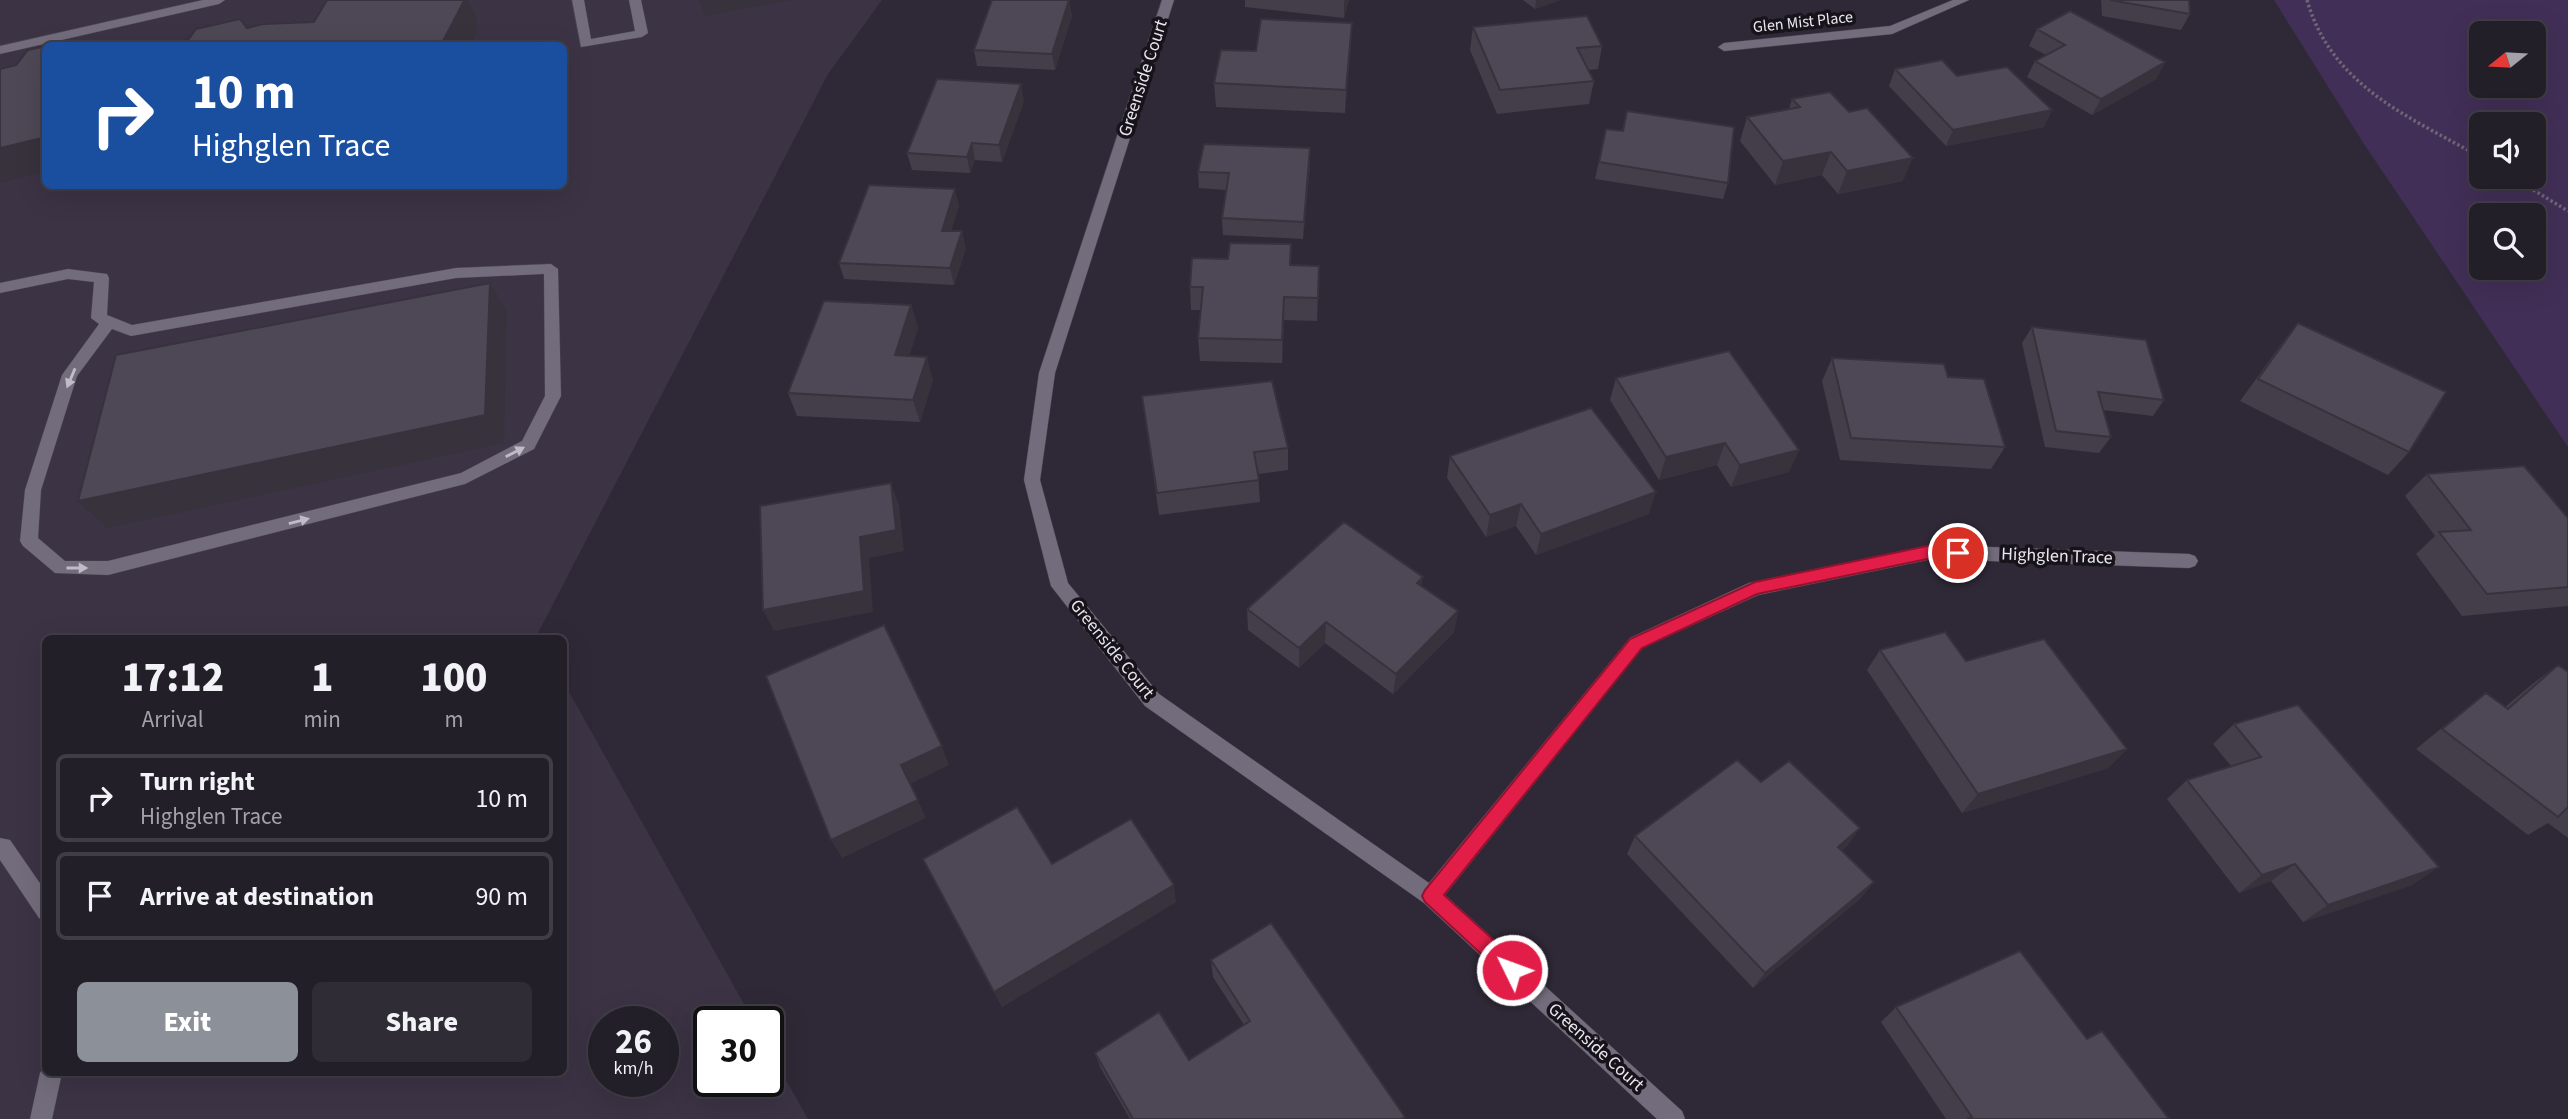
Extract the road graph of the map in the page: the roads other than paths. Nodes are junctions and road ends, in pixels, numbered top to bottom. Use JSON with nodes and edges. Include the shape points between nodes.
{"nodes":[{"id":1,"x":219,"y":0,"type":"edge"},
{"id":2,"x":578,"y":0,"type":"edge"},
{"id":3,"x":635,"y":0,"type":"edge"},
{"id":4,"x":1168,"y":0,"type":"edge"},
{"id":5,"x":1963,"y":0,"type":"edge"},
{"id":6,"x":1724,"y":47,"type":"dead end"},
{"id":7,"x":0,"y":50,"type":"edge"},
{"id":8,"x":0,"y":288,"type":"edge"},
{"id":9,"x":109,"y":322,"type":"junction"},
{"id":10,"x":2189,"y":561,"type":"dead end"},
{"id":11,"x":0,"y":847,"type":"edge"},
{"id":12,"x":1431,"y":896,"type":"junction"},
{"id":13,"x":42,"y":905,"type":"edge"},
{"id":14,"x":50,"y":1076,"type":"edge"},
{"id":15,"x":1673,"y":1118,"type":"edge"},
{"id":16,"x":41,"y":1119,"type":"edge"}],
"edges":[{"from":1,"to":7,"type":"street"},
{"from":2,"to":3,"type":"street","via":[[585,44],[642,33]]},
{"from":4,"to":12,"type":"street","name":"Greenside Court","via":[[1047,373],[1032,480],[1060,586],[1152,700]]},
{"from":5,"to":6,"type":"street","name":"Glen Mist Place","via":[[1892,30]]},
{"from":8,"to":9,"type":"street","via":[[68,274],[102,278],[99,318]]},
{"from":9,"to":9,"type":"street","one_way":true,"via":[[70,374],[33,490],[29,541],[61,568],[108,568],[465,478],[528,445],[553,396],[551,269],[456,273],[131,331]]},
{"from":10,"to":12,"type":"street","name":"Highglen Trace","via":[[1932,552],[1755,588],[1636,643]]},
{"from":11,"to":13,"type":"street"},
{"from":12,"to":15,"type":"street","name":"Greenside Court"},
{"from":14,"to":16,"type":"street"}]}
